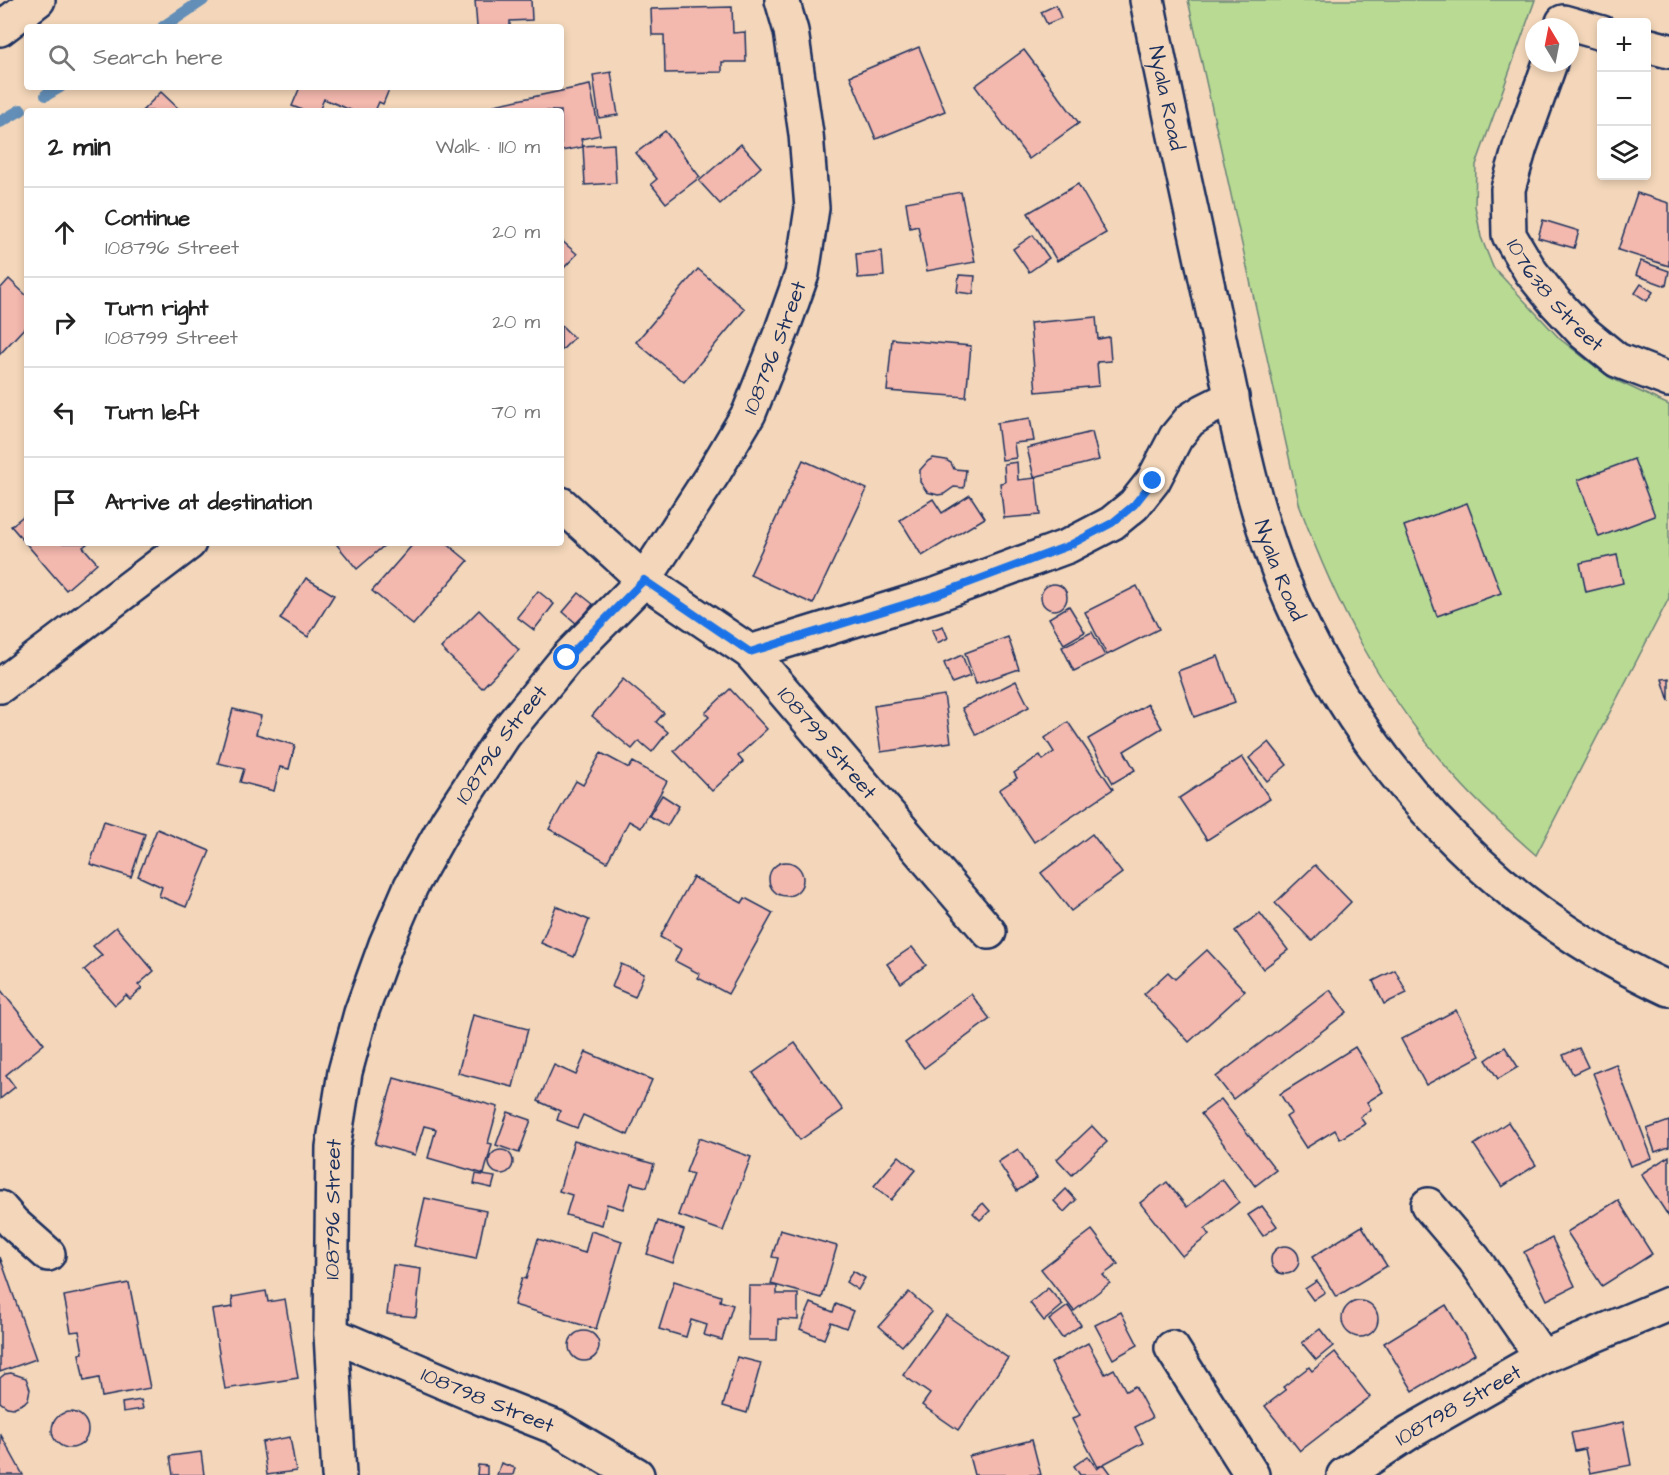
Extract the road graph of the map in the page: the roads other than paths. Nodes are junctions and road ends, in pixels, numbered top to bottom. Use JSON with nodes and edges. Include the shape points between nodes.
{"nodes":[{"id":1,"x":38,"y":0,"type":"edge"},
{"id":2,"x":782,"y":0,"type":"edge"},
{"id":3,"x":1147,"y":0,"type":"edge"},
{"id":4,"x":1568,"y":16,"type":"edge"},
{"id":5,"x":0,"y":29,"type":"edge"},
{"id":6,"x":1597,"y":30,"type":"edge"},
{"id":7,"x":1651,"y":46,"type":"edge"},
{"id":8,"x":1669,"y":51,"type":"edge"},
{"id":9,"x":1547,"y":72,"type":"edge"},
{"id":10,"x":1669,"y":380,"type":"edge"},
{"id":11,"x":1232,"y":398,"type":"junction"},
{"id":12,"x":564,"y":507,"type":"edge"},
{"id":13,"x":185,"y":546,"type":"edge"},
{"id":14,"x":644,"y":580,"type":"junction"},
{"id":15,"x":750,"y":652,"type":"junction"},
{"id":16,"x":0,"y":686,"type":"edge"},
{"id":17,"x":989,"y":932,"type":"dead end"},
{"id":18,"x":1669,"y":989,"type":"edge"},
{"id":19,"x":1428,"y":1205,"type":"dead end"},
{"id":20,"x":0,"y":1208,"type":"edge"},
{"id":21,"x":48,"y":1254,"type":"dead end"},
{"id":22,"x":1669,"y":1304,"type":"edge"},
{"id":23,"x":331,"y":1334,"type":"junction"},
{"id":24,"x":1172,"y":1348,"type":"dead end"},
{"id":25,"x":1542,"y":1357,"type":"junction"},
{"id":26,"x":339,"y":1475,"type":"edge"},
{"id":27,"x":637,"y":1475,"type":"edge"},
{"id":28,"x":1252,"y":1475,"type":"edge"},
{"id":29,"x":1344,"y":1475,"type":"edge"}],
"edges":[{"from":1,"to":5,"type":"street"},
{"from":2,"to":14,"type":"street","name":"108796 Street","via":[[791,31],[813,208],[802,274],[749,413]]},
{"from":3,"to":11,"type":"street","name":"Nyala Road"},
{"from":4,"to":6,"type":"street"},
{"from":7,"to":8,"type":"street"},
{"from":9,"to":10,"type":"street","name":"107638 Street","via":[[1508,189],[1509,235],[1531,272],[1584,333],[1617,360]]},
{"from":11,"to":15,"type":"street","via":[[1190,420],[1176,437],[1153,481],[1134,505],[1112,523],[1068,546],[939,594]]},
{"from":11,"to":18,"type":"street","name":"Nyala Road","via":[[1259,511],[1279,572],[1334,687],[1369,741],[1452,839],[1496,880],[1594,950]]},
{"from":12,"to":14,"type":"street","name":"108799 Street"},
{"from":13,"to":16,"type":"street"},
{"from":14,"to":15,"type":"street","name":"108799 Street"},
{"from":14,"to":23,"type":"street","name":"108796 Street","via":[[567,658],[504,735],[448,820],[411,886],[386,944],[345,1072],[333,1147]]},
{"from":15,"to":17,"type":"street","name":"108799 Street"},
{"from":19,"to":25,"type":"street","name":"108798 Street","via":[[1474,1259]]},
{"from":20,"to":21,"type":"street"},
{"from":22,"to":25,"type":"street","name":"108798 Street"},
{"from":23,"to":26,"type":"street","name":"108796 Street"},
{"from":23,"to":27,"type":"street","name":"108798 Street","via":[[555,1427]]},
{"from":24,"to":28,"type":"street"},
{"from":25,"to":29,"type":"street","name":"108798 Street","via":[[1410,1432]]}]}
